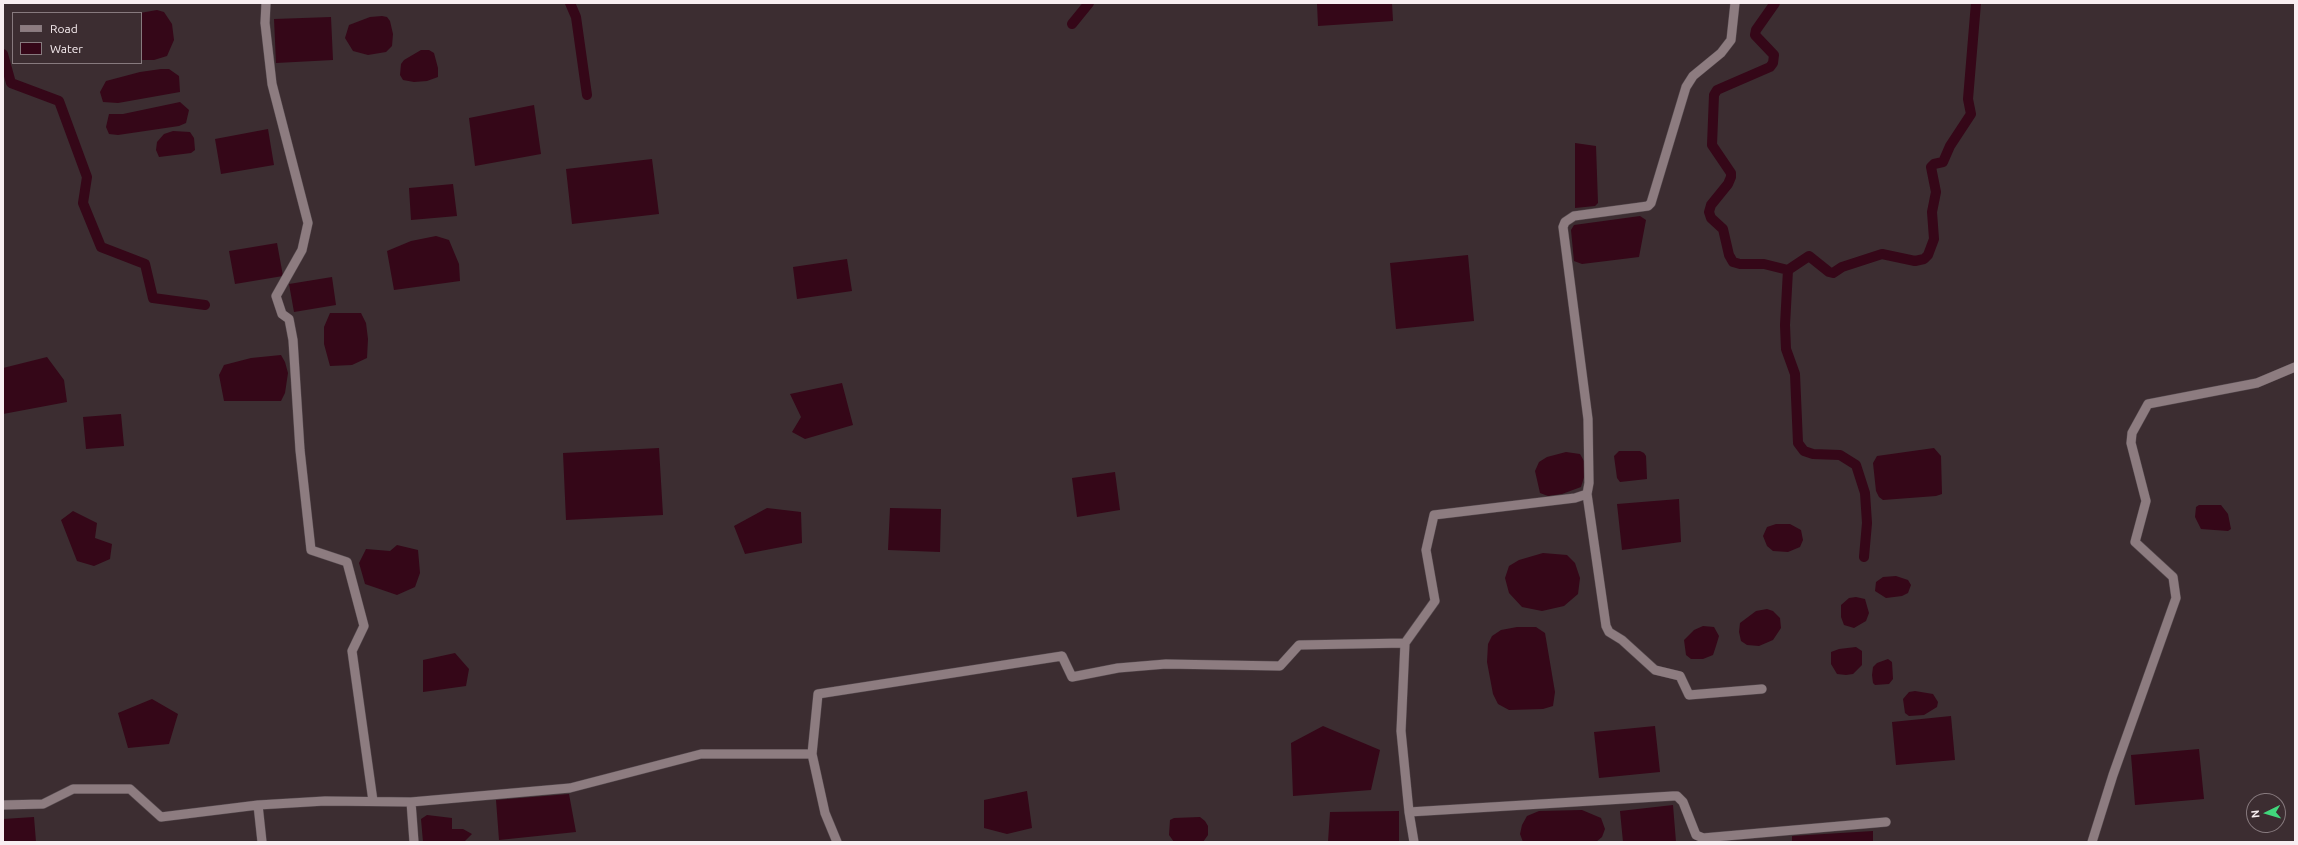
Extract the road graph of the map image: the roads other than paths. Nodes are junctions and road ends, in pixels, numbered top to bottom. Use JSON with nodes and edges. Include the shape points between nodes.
{"nodes":[{"id":1,"x":266,"y":3,"type":"edge"},
{"id":2,"x":1735,"y":3,"type":"edge"},
{"id":3,"x":2295,"y":367,"type":"edge"},
{"id":4,"x":1587,"y":494,"type":"junction"},
{"id":5,"x":1405,"y":643,"type":"junction"},
{"id":6,"x":1762,"y":689,"type":"dead end"},
{"id":7,"x":812,"y":754,"type":"junction"},
{"id":8,"x":373,"y":801,"type":"junction"},
{"id":9,"x":411,"y":802,"type":"junction"},
{"id":10,"x":3,"y":805,"type":"edge"},
{"id":11,"x":258,"y":805,"type":"junction"},
{"id":12,"x":1409,"y":812,"type":"junction"},
{"id":13,"x":1886,"y":822,"type":"dead end"},
{"id":14,"x":262,"y":842,"type":"edge"},
{"id":15,"x":414,"y":842,"type":"edge"},
{"id":16,"x":837,"y":842,"type":"edge"},
{"id":17,"x":1414,"y":842,"type":"edge"},
{"id":18,"x":2092,"y":842,"type":"edge"}],
"edges":[{"from":1,"to":8,"type":"street","via":[[265,22],[272,84],[308,223],[302,250],[276,296],[282,314],[289,318],[293,340],[300,450],[311,550],[347,562],[364,626],[352,651]]},
{"from":2,"to":4,"type":"street","via":[[1731,40],[1721,53],[1693,76],[1686,88],[1651,204],[1574,216],[1565,222],[1563,227],[1588,419]]},
{"from":3,"to":18,"type":"street","via":[[2257,383],[2148,404],[2132,433],[2132,443],[2146,501],[2135,542],[2173,577],[2176,598],[2112,774]]},
{"from":4,"to":5,"type":"street","via":[[1575,498],[1434,515],[1426,550],[1435,601]]},
{"from":4,"to":6,"type":"street","via":[[1606,626],[1609,632],[1622,640],[1655,670],[1680,676],[1689,695]]},
{"from":5,"to":7,"type":"street","via":[[1299,645],[1280,666],[1166,664],[1118,668],[1072,677],[1062,656],[818,694]]},
{"from":5,"to":12,"type":"street","via":[[1401,731]]},
{"from":7,"to":9,"type":"street","via":[[701,754],[570,788]]},
{"from":7,"to":16,"type":"street","via":[[825,813]]},
{"from":8,"to":9,"type":"street"},
{"from":8,"to":11,"type":"street"},
{"from":9,"to":15,"type":"street"},
{"from":10,"to":11,"type":"street","via":[[43,804],[73,789],[130,789],[161,817]]},
{"from":11,"to":14,"type":"street"},
{"from":12,"to":13,"type":"street","via":[[1677,796],[1683,802],[1696,835],[1703,838]]},
{"from":12,"to":17,"type":"street"}]}
